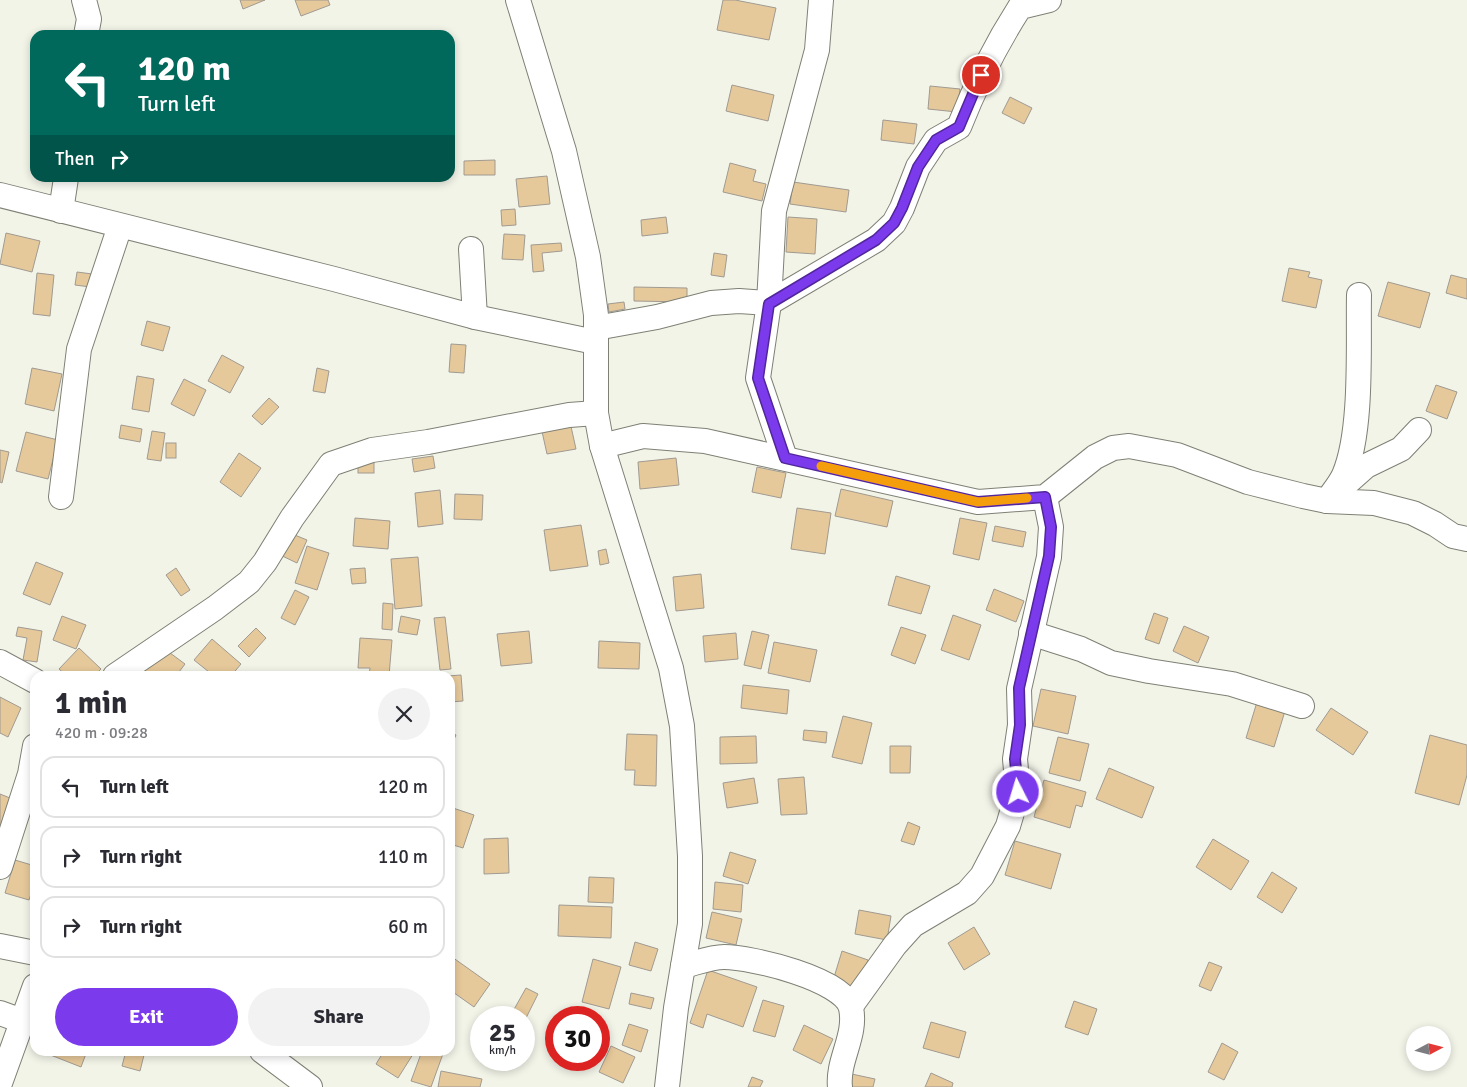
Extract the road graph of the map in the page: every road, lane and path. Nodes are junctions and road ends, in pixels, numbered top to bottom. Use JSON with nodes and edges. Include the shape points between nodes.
{"nodes":[{"id":1,"x":84,"y":0,"type":"edge"},
{"id":2,"x":518,"y":0,"type":"edge"},
{"id":3,"x":821,"y":0,"type":"edge"},
{"id":4,"x":1050,"y":0,"type":"edge"},
{"id":5,"x":87,"y":30,"type":"edge"},
{"id":6,"x":65,"y":182,"type":"edge"},
{"id":7,"x":0,"y":195,"type":"edge"},
{"id":8,"x":61,"y":211,"type":"junction"},
{"id":9,"x":120,"y":226,"type":"junction"},
{"id":10,"x":471,"y":249,"type":"dead end"},
{"id":11,"x":1359,"y":295,"type":"dead end"},
{"id":12,"x":769,"y":304,"type":"junction"},
{"id":13,"x":475,"y":317,"type":"junction"},
{"id":14,"x":595,"y":335,"type":"junction"},
{"id":15,"x":596,"y":413,"type":"junction"},
{"id":16,"x":1420,"y":430,"type":"dead end"},
{"id":17,"x":602,"y":446,"type":"junction"},
{"id":18,"x":785,"y":458,"type":"junction"},
{"id":19,"x":61,"y":497,"type":"dead end"},
{"id":20,"x":1045,"y":497,"type":"junction"},
{"id":21,"x":1327,"y":501,"type":"junction"},
{"id":22,"x":1467,"y":539,"type":"edge"},
{"id":23,"x":1031,"y":633,"type":"junction"},
{"id":24,"x":0,"y":662,"type":"edge"},
{"id":25,"x":122,"y":671,"type":"edge"},
{"id":26,"x":30,"y":678,"type":"edge"},
{"id":27,"x":1302,"y":706,"type":"dead end"},
{"id":28,"x":30,"y":774,"type":"edge"},
{"id":29,"x":0,"y":867,"type":"edge"},
{"id":30,"x":0,"y":946,"type":"edge"},
{"id":31,"x":30,"y":952,"type":"edge"},
{"id":32,"x":683,"y":966,"type":"junction"},
{"id":33,"x":30,"y":999,"type":"edge"},
{"id":34,"x":851,"y":1006,"type":"junction"},
{"id":35,"x":0,"y":1013,"type":"edge"},
{"id":36,"x":22,"y":1021,"type":"junction"},
{"id":37,"x":269,"y":1056,"type":"edge"},
{"id":38,"x":0,"y":1083,"type":"edge"},
{"id":39,"x":310,"y":1087,"type":"edge"},
{"id":40,"x":667,"y":1087,"type":"edge"},
{"id":41,"x":840,"y":1087,"type":"edge"}],
"edges":[{"from":1,"to":5,"type":"street"},
{"from":2,"to":14,"type":"street","via":[[564,151],[588,256]]},
{"from":3,"to":12,"type":"street","via":[[817,50],[774,211]]},
{"from":4,"to":12,"type":"street","via":[[1020,7],[995,46],[959,127],[936,140],[918,167],[894,223],[876,240]]},
{"from":6,"to":8,"type":"street"},
{"from":7,"to":8,"type":"street"},
{"from":8,"to":9,"type":"street"},
{"from":9,"to":13,"type":"street"},
{"from":9,"to":19,"type":"street","via":[[79,349]]},
{"from":10,"to":13,"type":"street"},
{"from":11,"to":21,"type":"street","via":[[1358,388],[1352,450],[1344,477]]},
{"from":12,"to":14,"type":"street","via":[[711,303]]},
{"from":12,"to":18,"type":"street","via":[[758,378]]},
{"from":13,"to":14,"type":"street"},
{"from":14,"to":15,"type":"street"},
{"from":15,"to":17,"type":"street"},
{"from":15,"to":25,"type":"street","via":[[372,450],[331,464],[292,518],[266,562],[249,582]]},
{"from":16,"to":21,"type":"street","via":[[1401,449],[1366,466]]},
{"from":17,"to":18,"type":"street","via":[[643,436],[705,441]]},
{"from":17,"to":32,"type":"street","via":[[672,668],[682,726],[690,856],[690,914]]},
{"from":18,"to":20,"type":"street","via":[[978,502]]},
{"from":20,"to":21,"type":"street","via":[[1094,457],[1113,448],[1129,446],[1177,455],[1248,482]]},
{"from":20,"to":23,"type":"street","via":[[1051,527],[1049,556]]},
{"from":21,"to":22,"type":"street","via":[[1374,504],[1413,513],[1453,536]]},
{"from":23,"to":27,"type":"street","via":[[1112,663],[1232,684]]},
{"from":23,"to":34,"type":"street","via":[[1019,688],[1020,725],[1015,759],[1018,792],[1008,826],[982,876],[967,892],[913,925]]},
{"from":24,"to":26,"type":"street"},
{"from":28,"to":29,"type":"street"},
{"from":30,"to":31,"type":"street"},
{"from":32,"to":34,"type":"street","via":[[722,957],[748,958],[828,986],[843,995]]},
{"from":32,"to":40,"type":"street"},
{"from":33,"to":36,"type":"street"},
{"from":34,"to":41,"type":"street","via":[[852,1021],[839,1074]]},
{"from":35,"to":36,"type":"street"},
{"from":36,"to":38,"type":"street"},
{"from":37,"to":39,"type":"street"}]}
